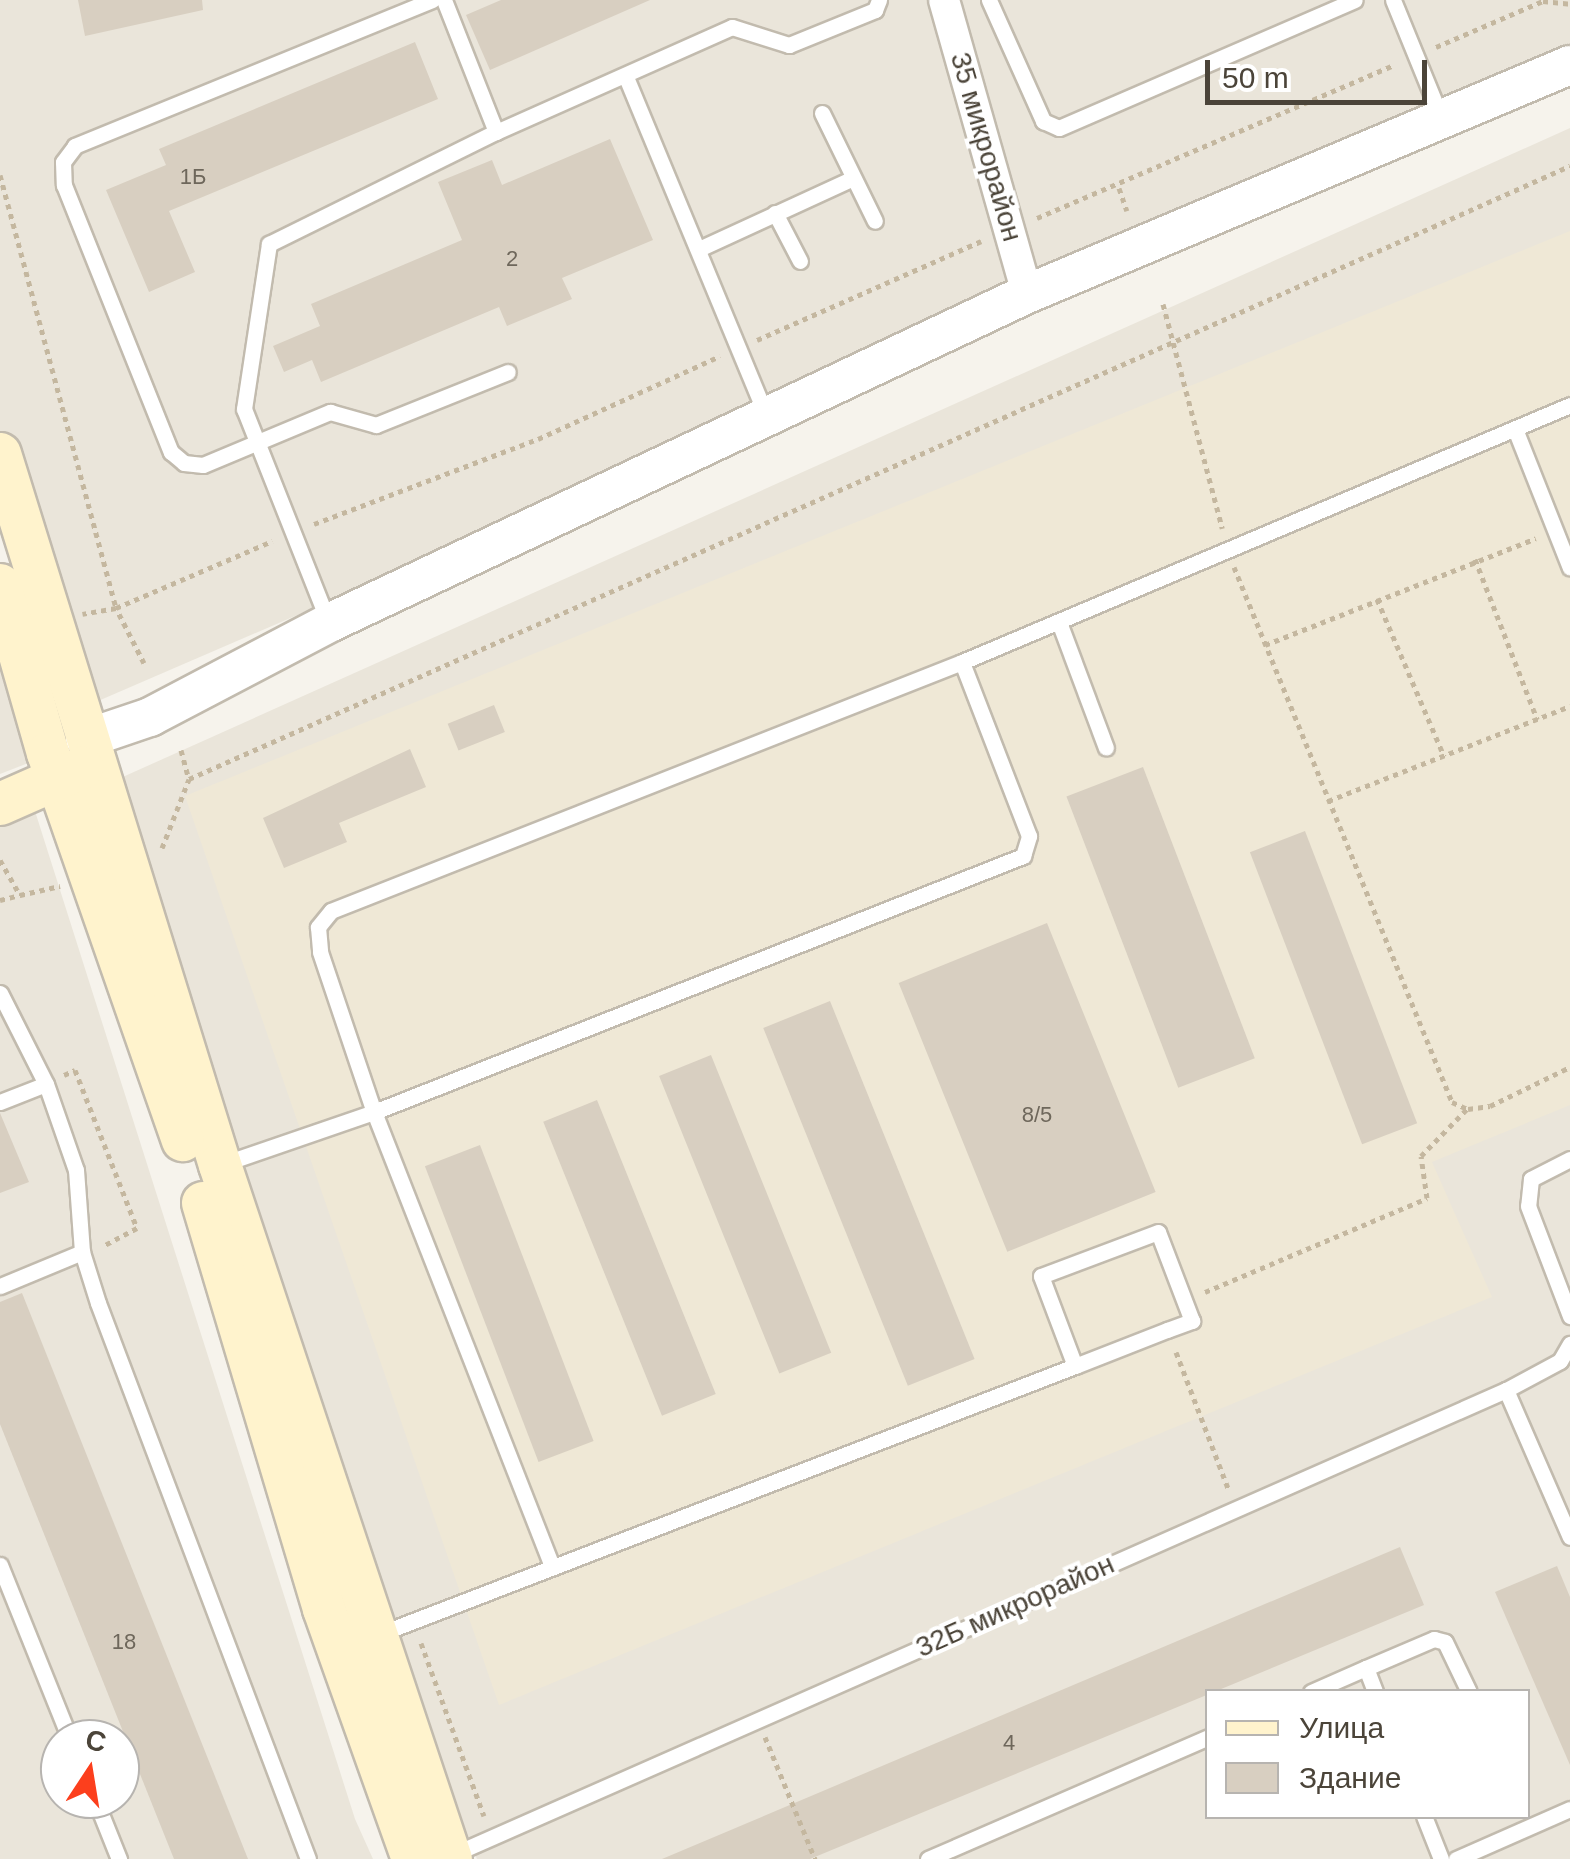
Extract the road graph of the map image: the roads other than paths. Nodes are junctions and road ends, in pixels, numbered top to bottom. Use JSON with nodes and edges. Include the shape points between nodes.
{"nodes":[{"id":1,"x":432,"y":0,"type":"edge"},
{"id":2,"x":444,"y":0,"type":"edge"},
{"id":3,"x":878,"y":0,"type":"edge"},
{"id":4,"x":944,"y":0,"type":"edge"},
{"id":5,"x":989,"y":0,"type":"edge"},
{"id":6,"x":1355,"y":0,"type":"edge"},
{"id":7,"x":1393,"y":0,"type":"edge"},
{"id":8,"x":1570,"y":65,"type":"edge"},
{"id":9,"x":626,"y":77,"type":"junction"},
{"id":10,"x":822,"y":112,"type":"dead end"},
{"id":11,"x":1442,"y":120,"type":"junction"},
{"id":12,"x":496,"y":132,"type":"junction"},
{"id":13,"x":853,"y":178,"type":"junction"},
{"id":14,"x":774,"y":213,"type":"junction"},
{"id":15,"x":876,"y":221,"type":"dead end"},
{"id":16,"x":701,"y":248,"type":"junction"},
{"id":17,"x":800,"y":261,"type":"dead end"},
{"id":18,"x":1027,"y":294,"type":"junction"},
{"id":19,"x":508,"y":372,"type":"dead end"},
{"id":20,"x":1570,"y":405,"type":"edge"},
{"id":21,"x":767,"y":417,"type":"junction"},
{"id":22,"x":1515,"y":429,"type":"junction"},
{"id":23,"x":258,"y":440,"type":"junction"},
{"id":24,"x":0,"y":454,"type":"edge"},
{"id":25,"x":1570,"y":568,"type":"edge"},
{"id":26,"x":0,"y":584,"type":"edge"},
{"id":27,"x":1059,"y":622,"type":"junction"},
{"id":28,"x":329,"y":623,"type":"junction"},
{"id":29,"x":962,"y":662,"type":"junction"},
{"id":30,"x":1106,"y":748,"type":"dead end"},
{"id":31,"x":71,"y":758,"type":"junction"},
{"id":32,"x":0,"y":774,"type":"edge"},
{"id":33,"x":0,"y":804,"type":"edge"},
{"id":34,"x":0,"y":993,"type":"edge"},
{"id":35,"x":46,"y":1084,"type":"junction"},
{"id":36,"x":0,"y":1102,"type":"edge"},
{"id":37,"x":374,"y":1112,"type":"junction"},
{"id":38,"x":1570,"y":1158,"type":"edge"},
{"id":39,"x":220,"y":1165,"type":"junction"},
{"id":40,"x":82,"y":1252,"type":"junction"},
{"id":41,"x":0,"y":1286,"type":"edge"},
{"id":42,"x":1570,"y":1316,"type":"edge"},
{"id":43,"x":1570,"y":1344,"type":"edge"},
{"id":44,"x":1075,"y":1366,"type":"junction"},
{"id":45,"x":1506,"y":1390,"type":"junction"},
{"id":46,"x":1570,"y":1538,"type":"edge"},
{"id":47,"x":0,"y":1565,"type":"edge"},
{"id":48,"x":552,"y":1567,"type":"junction"},
{"id":49,"x":374,"y":1636,"type":"junction"},
{"id":50,"x":1366,"y":1668,"type":"junction"},
{"id":51,"x":1318,"y":1689,"type":"edge"},
{"id":52,"x":1374,"y":1689,"type":"edge"},
{"id":53,"x":1468,"y":1689,"type":"edge"},
{"id":54,"x":62,"y":1719,"type":"edge"},
{"id":55,"x":1205,"y":1738,"type":"edge"},
{"id":56,"x":1570,"y":1809,"type":"edge"},
{"id":57,"x":103,"y":1819,"type":"edge"},
{"id":58,"x":1425,"y":1819,"type":"edge"},
{"id":59,"x":438,"y":1858,"type":"edge"},
{"id":60,"x":119,"y":1859,"type":"edge"},
{"id":61,"x":308,"y":1859,"type":"edge"},
{"id":62,"x":928,"y":1859,"type":"edge"},
{"id":63,"x":1441,"y":1859,"type":"edge"},
{"id":64,"x":1456,"y":1859,"type":"edge"}],
"edges":[{"from":1,"to":23,"type":"lane","via":[[75,146],[63,162],[64,185],[171,452],[184,463],[203,465]]},
{"from":2,"to":12,"type":"lane"},
{"from":3,"to":9,"type":"lane","via":[[874,10],[788,45],[732,27]]},
{"from":4,"to":18,"type":"street","name":"35 микрорайон"},
{"from":5,"to":6,"type":"lane","via":[[1043,121],[1059,128]]},
{"from":7,"to":11,"type":"lane"},
{"from":8,"to":11,"type":"street"},
{"from":9,"to":12,"type":"lane"},
{"from":9,"to":16,"type":"lane"},
{"from":10,"to":13,"type":"lane"},
{"from":11,"to":18,"type":"street"},
{"from":12,"to":23,"type":"lane","via":[[269,244],[244,409]]},
{"from":13,"to":14,"type":"lane"},
{"from":13,"to":15,"type":"lane"},
{"from":14,"to":16,"type":"lane"},
{"from":14,"to":17,"type":"lane"},
{"from":16,"to":21,"type":"lane"},
{"from":18,"to":21,"type":"street"},
{"from":19,"to":23,"type":"lane","via":[[376,425],[330,412]]},
{"from":20,"to":22,"type":"lane"},
{"from":21,"to":28,"type":"street"},
{"from":22,"to":25,"type":"lane"},
{"from":22,"to":27,"type":"lane"},
{"from":23,"to":28,"type":"lane"},
{"from":24,"to":31,"type":"main road"},
{"from":26,"to":31,"type":"main road"},
{"from":27,"to":29,"type":"lane"},
{"from":27,"to":30,"type":"lane"},
{"from":28,"to":31,"type":"street"},
{"from":29,"to":37,"type":"lane","via":[[331,912],[318,927],[320,952]]},
{"from":29,"to":37,"type":"lane","via":[[1030,836],[1023,856]]},
{"from":31,"to":32,"type":"main road"},
{"from":31,"to":33,"type":"main road"},
{"from":31,"to":39,"type":"main road"},
{"from":31,"to":59,"type":"main road","via":[[324,1609]]},
{"from":34,"to":35,"type":"lane"},
{"from":35,"to":36,"type":"lane"},
{"from":35,"to":40,"type":"lane","via":[[76,1170]]},
{"from":37,"to":39,"type":"lane"},
{"from":37,"to":48,"type":"lane"},
{"from":38,"to":42,"type":"lane","via":[[1531,1179],[1528,1206]]},
{"from":39,"to":49,"type":"main road"},
{"from":40,"to":41,"type":"lane"},
{"from":40,"to":61,"type":"lane"},
{"from":43,"to":45,"type":"lane","name":"32Б микрорайон","via":[[1560,1361]]},
{"from":44,"to":44,"type":"lane","via":[[1192,1321],[1158,1232],[1040,1276]]},
{"from":44,"to":48,"type":"lane"},
{"from":45,"to":46,"type":"lane"},
{"from":45,"to":59,"type":"lane","name":"32Б микрорайон"},
{"from":47,"to":54,"type":"lane"},
{"from":48,"to":49,"type":"lane"},
{"from":49,"to":59,"type":"main road"},
{"from":50,"to":51,"type":"lane"},
{"from":50,"to":52,"type":"lane"},
{"from":50,"to":53,"type":"lane","via":[[1434,1639],[1445,1642]]},
{"from":55,"to":62,"type":"lane"},
{"from":56,"to":64,"type":"lane"},
{"from":57,"to":60,"type":"lane"},
{"from":58,"to":63,"type":"lane"}]}
